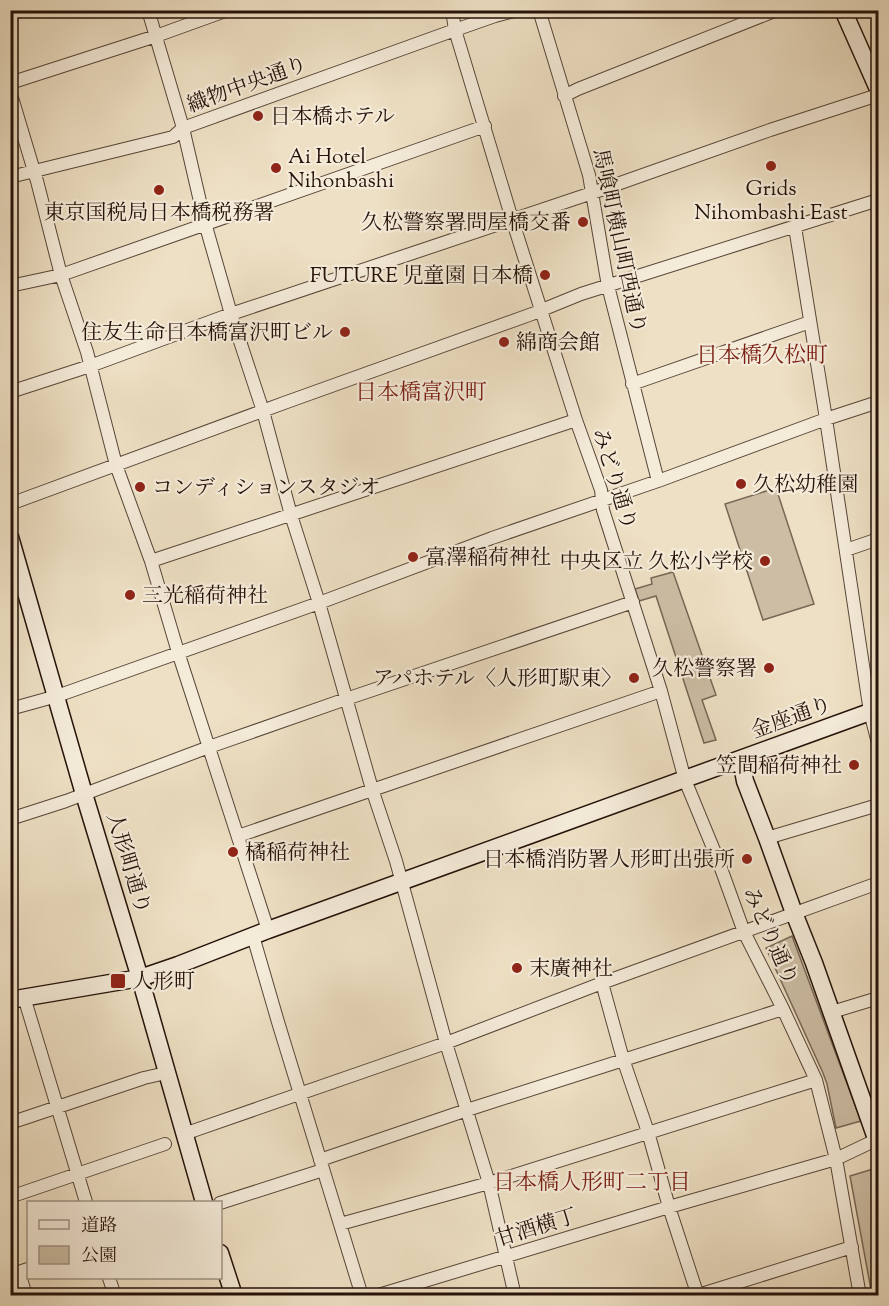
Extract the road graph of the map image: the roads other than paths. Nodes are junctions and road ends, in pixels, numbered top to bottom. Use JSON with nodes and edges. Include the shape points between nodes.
{"nodes":[{"id":1,"x":148,"y":10,"type":"edge"},
{"id":2,"x":228,"y":10,"type":"edge"},
{"id":3,"x":452,"y":10,"type":"edge"},
{"id":4,"x":518,"y":10,"type":"edge"},
{"id":5,"x":538,"y":10,"type":"edge"},
{"id":6,"x":777,"y":10,"type":"edge"},
{"id":7,"x":843,"y":10,"type":"edge"},
{"id":8,"x":455,"y":30,"type":"junction"},
{"id":9,"x":156,"y":36,"type":"junction"},
{"id":10,"x":10,"y":83,"type":"edge"},
{"id":11,"x":879,"y":90,"type":"edge"},
{"id":12,"x":10,"y":91,"type":"edge"},
{"id":13,"x":879,"y":95,"type":"edge"},
{"id":14,"x":564,"y":96,"type":"junction"},
{"id":15,"x":485,"y":126,"type":"junction"},
{"id":16,"x":183,"y":128,"type":"junction"},
{"id":17,"x":34,"y":172,"type":"junction"},
{"id":18,"x":10,"y":177,"type":"edge"},
{"id":19,"x":592,"y":193,"type":"junction"},
{"id":20,"x":879,"y":200,"type":"edge"},
{"id":21,"x":512,"y":219,"type":"junction"},
{"id":22,"x":205,"y":223,"type":"junction"},
{"id":23,"x":795,"y":227,"type":"junction"},
{"id":24,"x":61,"y":275,"type":"junction"},
{"id":25,"x":10,"y":286,"type":"edge"},
{"id":26,"x":608,"y":286,"type":"junction"},
{"id":27,"x":542,"y":310,"type":"junction"},
{"id":28,"x":231,"y":314,"type":"junction"},
{"id":29,"x":810,"y":322,"type":"junction"},
{"id":30,"x":90,"y":366,"type":"junction"},
{"id":31,"x":632,"y":384,"type":"junction"},
{"id":32,"x":10,"y":392,"type":"edge"},
{"id":33,"x":879,"y":402,"type":"edge"},
{"id":34,"x":263,"y":411,"type":"junction"},
{"id":35,"x":826,"y":419,"type":"junction"},
{"id":36,"x":576,"y":420,"type":"junction"},
{"id":37,"x":116,"y":465,"type":"junction"},
{"id":38,"x":658,"y":482,"type":"junction"},
{"id":39,"x":602,"y":500,"type":"junction"},
{"id":40,"x":10,"y":504,"type":"edge"},
{"id":41,"x":291,"y":515,"type":"junction"},
{"id":42,"x":10,"y":537,"type":"edge"},
{"id":43,"x":879,"y":539,"type":"edge"},
{"id":44,"x":846,"y":550,"type":"junction"},
{"id":45,"x":151,"y":561,"type":"junction"},
{"id":46,"x":633,"y":602,"type":"junction"},
{"id":47,"x":319,"y":603,"type":"junction"},
{"id":48,"x":178,"y":652,"type":"junction"},
{"id":49,"x":661,"y":691,"type":"junction"},
{"id":50,"x":57,"y":696,"type":"junction"},
{"id":51,"x":346,"y":699,"type":"junction"},
{"id":52,"x":10,"y":709,"type":"edge"},
{"id":53,"x":874,"y":710,"type":"edge"},
{"id":54,"x":879,"y":743,"type":"edge"},
{"id":55,"x":209,"y":747,"type":"junction"},
{"id":56,"x":741,"y":759,"type":"junction"},
{"id":57,"x":685,"y":780,"type":"junction"},
{"id":58,"x":372,"y":789,"type":"junction"},
{"id":59,"x":84,"y":794,"type":"junction"},
{"id":60,"x":879,"y":805,"type":"edge"},
{"id":61,"x":10,"y":819,"type":"edge"},
{"id":62,"x":238,"y":836,"type":"junction"},
{"id":63,"x":767,"y":838,"type":"junction"},
{"id":64,"x":402,"y":882,"type":"junction"},
{"id":65,"x":879,"y":883,"type":"edge"},
{"id":66,"x":794,"y":913,"type":"junction"},
{"id":67,"x":744,"y":932,"type":"junction"},
{"id":68,"x":261,"y":933,"type":"junction"},
{"id":69,"x":140,"y":978,"type":"junction"},
{"id":70,"x":602,"y":983,"type":"junction"},
{"id":71,"x":15,"y":996,"type":"edge"},
{"id":72,"x":879,"y":998,"type":"edge"},
{"id":73,"x":783,"y":1009,"type":"junction"},
{"id":74,"x":832,"y":1012,"type":"junction"},
{"id":75,"x":446,"y":1043,"type":"junction"},
{"id":76,"x":623,"y":1059,"type":"junction"},
{"id":77,"x":166,"y":1073,"type":"junction"},
{"id":78,"x":816,"y":1080,"type":"junction"},
{"id":79,"x":300,"y":1094,"type":"junction"},
{"id":80,"x":57,"y":1106,"type":"junction"},
{"id":81,"x":467,"y":1110,"type":"junction"},
{"id":82,"x":10,"y":1123,"type":"edge"},
{"id":83,"x":648,"y":1132,"type":"junction"},
{"id":84,"x":184,"y":1134,"type":"junction"},
{"id":85,"x":878,"y":1141,"type":"edge"},
{"id":86,"x":165,"y":1144,"type":"dead end"},
{"id":87,"x":836,"y":1159,"type":"junction"},
{"id":88,"x":322,"y":1165,"type":"junction"},
{"id":89,"x":78,"y":1175,"type":"junction"},
{"id":90,"x":489,"y":1183,"type":"junction"},
{"id":91,"x":10,"y":1197,"type":"edge"},
{"id":92,"x":85,"y":1201,"type":"edge"},
{"id":93,"x":203,"y":1201,"type":"edge"},
{"id":94,"x":222,"y":1202,"type":"edge"},
{"id":95,"x":669,"y":1207,"type":"junction"},
{"id":96,"x":340,"y":1224,"type":"junction"},
{"id":97,"x":852,"y":1247,"type":"junction"},
{"id":98,"x":506,"y":1256,"type":"junction"},
{"id":99,"x":222,"y":1259,"type":"edge"},
{"id":100,"x":19,"y":1272,"type":"edge"},
{"id":101,"x":109,"y":1279,"type":"edge"},
{"id":102,"x":697,"y":1295,"type":"edge"},
{"id":103,"x":26,"y":1296,"type":"edge"},
{"id":104,"x":115,"y":1296,"type":"edge"},
{"id":105,"x":234,"y":1296,"type":"edge"},
{"id":106,"x":362,"y":1296,"type":"edge"},
{"id":107,"x":375,"y":1296,"type":"edge"},
{"id":108,"x":515,"y":1296,"type":"edge"},
{"id":109,"x":860,"y":1296,"type":"edge"}],
"edges":[{"from":1,"to":9,"type":"street"},
{"from":2,"to":9,"type":"street"},
{"from":3,"to":8,"type":"street","name":"みどり通り"},
{"from":4,"to":8,"type":"street","name":"織物中央通り"},
{"from":5,"to":14,"type":"street","name":"馬喰町横山町西通り"},
{"from":6,"to":14,"type":"street"},
{"from":7,"to":11,"type":"street"},
{"from":8,"to":15,"type":"street","name":"みどり通り"},
{"from":8,"to":16,"type":"street","name":"織物中央通り"},
{"from":9,"to":10,"type":"street"},
{"from":9,"to":16,"type":"street"},
{"from":12,"to":17,"type":"street"},
{"from":13,"to":19,"type":"street"},
{"from":14,"to":19,"type":"street","name":"馬喰町横山町西通り"},
{"from":15,"to":21,"type":"street","name":"みどり通り"},
{"from":15,"to":22,"type":"street"},
{"from":16,"to":17,"type":"street","name":"織物中央通り","via":[[173,136]]},
{"from":16,"to":22,"type":"street"},
{"from":17,"to":18,"type":"street","name":"織物中央通り"},
{"from":17,"to":24,"type":"street"},
{"from":19,"to":21,"type":"street"},
{"from":19,"to":26,"type":"street","name":"馬喰町横山町西通り"},
{"from":20,"to":23,"type":"street"},
{"from":21,"to":27,"type":"street","name":"みどり通り"},
{"from":21,"to":28,"type":"street"},
{"from":22,"to":24,"type":"street"},
{"from":22,"to":28,"type":"street"},
{"from":23,"to":26,"type":"street"},
{"from":23,"to":29,"type":"street"},
{"from":24,"to":25,"type":"street"},
{"from":24,"to":30,"type":"street"},
{"from":26,"to":27,"type":"street"},
{"from":26,"to":31,"type":"street","name":"馬喰町横山町西通り"},
{"from":27,"to":34,"type":"street"},
{"from":27,"to":36,"type":"street","name":"みどり通り"},
{"from":28,"to":30,"type":"street"},
{"from":28,"to":34,"type":"street"},
{"from":29,"to":31,"type":"street"},
{"from":29,"to":35,"type":"street"},
{"from":30,"to":32,"type":"street"},
{"from":30,"to":37,"type":"street"},
{"from":31,"to":38,"type":"street","name":"馬喰町横山町西通り"},
{"from":33,"to":35,"type":"street"},
{"from":34,"to":37,"type":"street"},
{"from":34,"to":41,"type":"street"},
{"from":35,"to":38,"type":"street"},
{"from":35,"to":44,"type":"street"},
{"from":36,"to":39,"type":"street","name":"みどり通り"},
{"from":36,"to":41,"type":"street"},
{"from":37,"to":40,"type":"street"},
{"from":37,"to":45,"type":"street"},
{"from":38,"to":39,"type":"street"},
{"from":39,"to":46,"type":"street","name":"みどり通り"},
{"from":39,"to":47,"type":"street"},
{"from":41,"to":45,"type":"street"},
{"from":41,"to":47,"type":"street"},
{"from":42,"to":50,"type":"street","name":"人形町通り"},
{"from":43,"to":44,"type":"street"},
{"from":44,"to":53,"type":"street"},
{"from":45,"to":48,"type":"street"},
{"from":46,"to":49,"type":"street","name":"みどり通り"},
{"from":46,"to":51,"type":"street"},
{"from":47,"to":48,"type":"street"},
{"from":47,"to":51,"type":"street"},
{"from":48,"to":50,"type":"street"},
{"from":48,"to":55,"type":"street"},
{"from":49,"to":57,"type":"street","name":"みどり通り"},
{"from":49,"to":58,"type":"street"},
{"from":50,"to":52,"type":"street"},
{"from":50,"to":59,"type":"street","name":"人形町通り"},
{"from":51,"to":55,"type":"street"},
{"from":51,"to":58,"type":"street"},
{"from":53,"to":54,"type":"street"},
{"from":53,"to":56,"type":"street","name":"金座通り"},
{"from":55,"to":59,"type":"street"},
{"from":55,"to":62,"type":"street"},
{"from":56,"to":57,"type":"street","name":"金座通り"},
{"from":56,"to":63,"type":"street","via":[[745,781]]},
{"from":57,"to":64,"type":"street","name":"金座通り"},
{"from":57,"to":67,"type":"street","name":"みどり通り"},
{"from":58,"to":62,"type":"street"},
{"from":58,"to":64,"type":"street"},
{"from":59,"to":61,"type":"street"},
{"from":59,"to":69,"type":"street","name":"人形町通り"},
{"from":60,"to":63,"type":"street"},
{"from":62,"to":68,"type":"street"},
{"from":63,"to":66,"type":"street"},
{"from":64,"to":68,"type":"street","name":"金座通り"},
{"from":64,"to":75,"type":"street"},
{"from":65,"to":66,"type":"street"},
{"from":66,"to":67,"type":"street"},
{"from":66,"to":74,"type":"street"},
{"from":67,"to":70,"type":"street"},
{"from":67,"to":73,"type":"street","name":"みどり通り"},
{"from":68,"to":69,"type":"street","name":"金座通り"},
{"from":68,"to":79,"type":"street"},
{"from":69,"to":71,"type":"street","name":"金座通り"},
{"from":69,"to":77,"type":"street","name":"人形町通り"},
{"from":70,"to":75,"type":"street"},
{"from":70,"to":76,"type":"street"},
{"from":71,"to":80,"type":"street"},
{"from":72,"to":74,"type":"street"},
{"from":73,"to":76,"type":"street"},
{"from":73,"to":78,"type":"street","name":"みどり通り"},
{"from":74,"to":85,"type":"street"},
{"from":75,"to":79,"type":"street"},
{"from":75,"to":81,"type":"street"},
{"from":76,"to":81,"type":"street"},
{"from":76,"to":83,"type":"street"},
{"from":77,"to":80,"type":"street"},
{"from":77,"to":84,"type":"street","name":"人形町通り"},
{"from":78,"to":83,"type":"street"},
{"from":78,"to":87,"type":"street","name":"みどり通り"},
{"from":79,"to":84,"type":"street"},
{"from":79,"to":88,"type":"street"},
{"from":80,"to":82,"type":"street"},
{"from":80,"to":89,"type":"street"},
{"from":81,"to":88,"type":"street"},
{"from":81,"to":90,"type":"street"},
{"from":83,"to":90,"type":"street"},
{"from":83,"to":95,"type":"street"},
{"from":84,"to":93,"type":"street","name":"人形町通り"},
{"from":85,"to":87,"type":"street","name":"甘酒横丁"},
{"from":86,"to":89,"type":"street"},
{"from":87,"to":95,"type":"street","name":"甘酒横丁"},
{"from":87,"to":97,"type":"street","name":"みどり通り"},
{"from":88,"to":94,"type":"street"},
{"from":88,"to":96,"type":"street"},
{"from":89,"to":91,"type":"street"},
{"from":89,"to":92,"type":"street"},
{"from":90,"to":96,"type":"street"},
{"from":90,"to":98,"type":"street"},
{"from":95,"to":98,"type":"street","name":"甘酒横丁"},
{"from":95,"to":102,"type":"street"},
{"from":96,"to":106,"type":"street"},
{"from":97,"to":102,"type":"street"},
{"from":97,"to":109,"type":"street","name":"みどり通り"},
{"from":98,"to":107,"type":"street","name":"甘酒横丁"},
{"from":98,"to":108,"type":"street"},
{"from":99,"to":105,"type":"street"},
{"from":100,"to":103,"type":"street"},
{"from":101,"to":104,"type":"street"}]}
